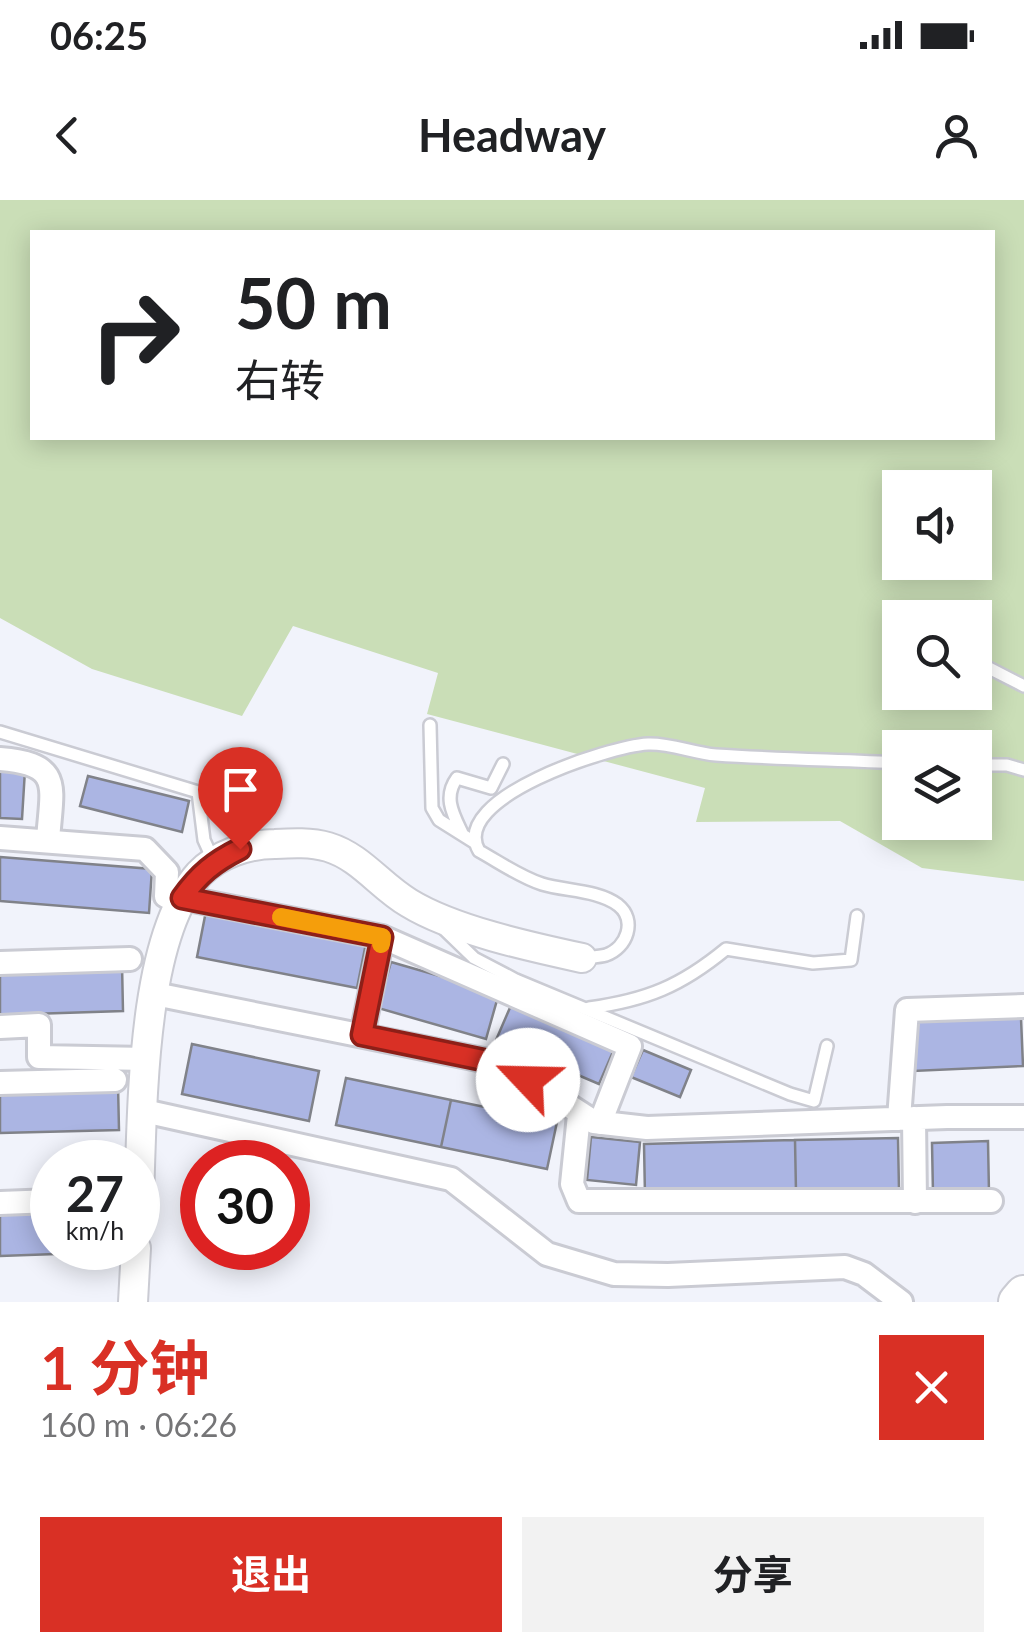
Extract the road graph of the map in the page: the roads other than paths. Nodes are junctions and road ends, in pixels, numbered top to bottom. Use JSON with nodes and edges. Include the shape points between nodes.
{"nodes":[{"id":1,"x":992,"y":670,"type":"edge"},
{"id":2,"x":1024,"y":686,"type":"edge"},
{"id":3,"x":430,"y":725,"type":"dead end"},
{"id":4,"x":0,"y":732,"type":"edge"},
{"id":5,"x":0,"y":759,"type":"edge"},
{"id":6,"x":882,"y":762,"type":"edge"},
{"id":7,"x":503,"y":764,"type":"dead end"},
{"id":8,"x":992,"y":765,"type":"edge"},
{"id":9,"x":1024,"y":770,"type":"edge"},
{"id":10,"x":0,"y":838,"type":"edge"},
{"id":11,"x":469,"y":839,"type":"junction"},
{"id":12,"x":48,"y":841,"type":"junction"},
{"id":13,"x":214,"y":862,"type":"junction"},
{"id":14,"x":182,"y":901,"type":"junction"},
{"id":15,"x":427,"y":912,"type":"junction"},
{"id":16,"x":857,"y":916,"type":"dead end"},
{"id":17,"x":382,"y":937,"type":"junction"},
{"id":18,"x":164,"y":950,"type":"junction"},
{"id":19,"x":0,"y":954,"type":"edge"},
{"id":20,"x":582,"y":958,"type":"joint"},
{"id":21,"x":130,"y":959,"type":"dead end"},
{"id":22,"x":0,"y":964,"type":"edge"},
{"id":23,"x":155,"y":994,"type":"junction"},
{"id":24,"x":1024,"y":1006,"type":"edge"},
{"id":25,"x":585,"y":1008,"type":"junction"},
{"id":26,"x":0,"y":1026,"type":"edge"},
{"id":27,"x":362,"y":1035,"type":"junction"},
{"id":28,"x":826,"y":1046,"type":"dead end"},
{"id":29,"x":147,"y":1059,"type":"junction"},
{"id":30,"x":116,"y":1080,"type":"dead end"},
{"id":31,"x":0,"y":1082,"type":"edge"},
{"id":32,"x":144,"y":1111,"type":"junction"},
{"id":33,"x":1024,"y":1117,"type":"edge"},
{"id":34,"x":590,"y":1119,"type":"junction"},
{"id":35,"x":906,"y":1119,"type":"junction"},
{"id":36,"x":142,"y":1140,"type":"edge"},
{"id":37,"x":992,"y":1201,"type":"dead end"},
{"id":38,"x":30,"y":1202,"type":"edge"},
{"id":39,"x":915,"y":1202,"type":"junction"},
{"id":40,"x":0,"y":1203,"type":"edge"},
{"id":41,"x":134,"y":1270,"type":"edge"},
{"id":42,"x":1024,"y":1295,"type":"edge"},
{"id":43,"x":132,"y":1302,"type":"edge"},
{"id":44,"x":901,"y":1302,"type":"edge"},
{"id":45,"x":1018,"y":1302,"type":"edge"}],
"edges":[{"from":1,"to":2,"type":"lane"},
{"from":3,"to":11,"type":"lane","via":[[432,808]]},
{"from":4,"to":13,"type":"lane","via":[[198,792]]},
{"from":5,"to":12,"type":"street","via":[[30,761],[52,782]]},
{"from":6,"to":11,"type":"lane","via":[[634,746],[506,795]]},
{"from":7,"to":11,"type":"lane","via":[[491,788],[457,778],[451,786],[449,800]]},
{"from":8,"to":9,"type":"lane"},
{"from":10,"to":12,"type":"street"},
{"from":11,"to":20,"type":"lane","via":[[478,851],[538,883],[618,905],[626,915],[625,940],[608,954]]},
{"from":12,"to":14,"type":"street","via":[[146,849],[168,872],[166,896]]},
{"from":13,"to":14,"type":"street"},
{"from":13,"to":15,"type":"street","via":[[264,844],[326,846],[349,855]]},
{"from":14,"to":17,"type":"street"},
{"from":14,"to":18,"type":"street"},
{"from":15,"to":20,"type":"street"},
{"from":15,"to":25,"type":"lane","via":[[474,958]]},
{"from":16,"to":25,"type":"lane","via":[[851,960],[813,964],[726,949],[658,994]]},
{"from":17,"to":27,"type":"street"},
{"from":17,"to":34,"type":"street","via":[[630,1046]]},
{"from":18,"to":19,"type":"lane"},
{"from":18,"to":23,"type":"street"},
{"from":21,"to":22,"type":"street"},
{"from":23,"to":27,"type":"street"},
{"from":23,"to":29,"type":"street"},
{"from":24,"to":35,"type":"street","via":[[908,1010]]},
{"from":25,"to":28,"type":"lane","via":[[814,1101]]},
{"from":26,"to":29,"type":"street","via":[[38,1025],[39,1057]]},
{"from":27,"to":34,"type":"street","via":[[493,1062]]},
{"from":29,"to":32,"type":"street"},
{"from":30,"to":31,"type":"street"},
{"from":32,"to":36,"type":"street"},
{"from":32,"to":44,"type":"street","via":[[451,1179],[547,1254],[614,1274],[845,1267]]},
{"from":33,"to":35,"type":"street"},
{"from":34,"to":35,"type":"street","via":[[647,1128]]},
{"from":34,"to":39,"type":"street","via":[[572,1184],[579,1201]]},
{"from":35,"to":39,"type":"street"},
{"from":37,"to":39,"type":"street"},
{"from":38,"to":40,"type":"street"},
{"from":41,"to":43,"type":"street"},
{"from":42,"to":45,"type":"highway"}]}
